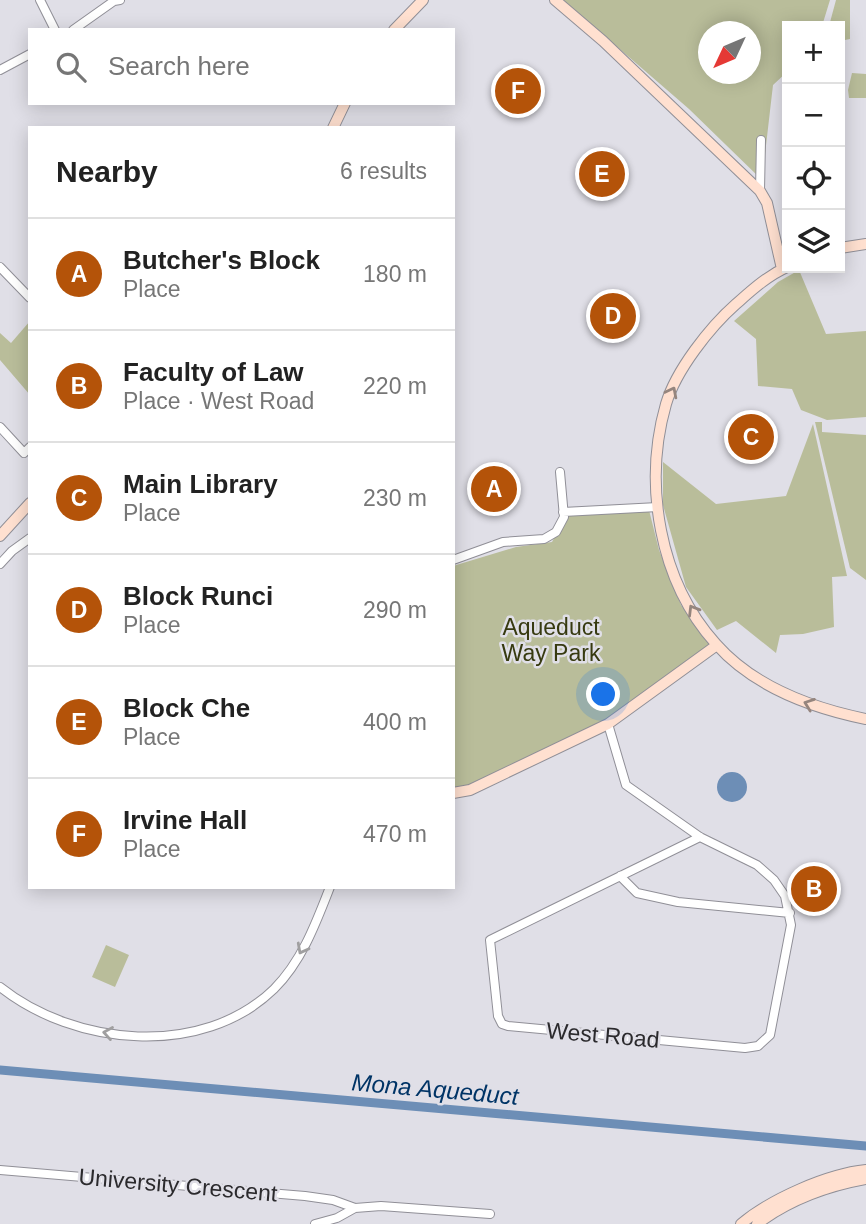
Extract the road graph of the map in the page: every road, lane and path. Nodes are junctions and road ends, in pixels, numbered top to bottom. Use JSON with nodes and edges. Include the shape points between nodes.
{"nodes":[{"id":1,"x":40,"y":0,"type":"edge"},
{"id":2,"x":116,"y":0,"type":"edge"},
{"id":3,"x":423,"y":0,"type":"edge"},
{"id":4,"x":559,"y":1,"type":"edge"},
{"id":5,"x":54,"y":28,"type":"edge"},
{"id":6,"x":76,"y":28,"type":"edge"},
{"id":7,"x":396,"y":28,"type":"edge"},
{"id":8,"x":28,"y":55,"type":"edge"},
{"id":9,"x":0,"y":70,"type":"edge"},
{"id":10,"x":344,"y":105,"type":"edge"},
{"id":11,"x":334,"y":126,"type":"edge"},
{"id":12,"x":761,"y":140,"type":"dead end"},
{"id":13,"x":760,"y":191,"type":"junction"},
{"id":14,"x":866,"y":244,"type":"edge"},
{"id":15,"x":845,"y":247,"type":"edge"},
{"id":16,"x":782,"y":257,"type":"edge"},
{"id":17,"x":0,"y":267,"type":"edge"},
{"id":18,"x":782,"y":270,"type":"edge"},
{"id":19,"x":28,"y":296,"type":"edge"},
{"id":20,"x":0,"y":427,"type":"edge"},
{"id":21,"x":28,"y":449,"type":"edge"},
{"id":22,"x":560,"y":472,"type":"dead end"},
{"id":23,"x":28,"y":505,"type":"edge"},
{"id":24,"x":657,"y":507,"type":"junction"},
{"id":25,"x":563,"y":512,"type":"junction"},
{"id":26,"x":0,"y":536,"type":"edge"},
{"id":27,"x":28,"y":539,"type":"edge"},
{"id":28,"x":455,"y":559,"type":"edge"},
{"id":29,"x":0,"y":564,"type":"edge"},
{"id":30,"x":717,"y":645,"type":"junction"},
{"id":31,"x":866,"y":719,"type":"edge"},
{"id":32,"x":608,"y":724,"type":"junction"},
{"id":33,"x":455,"y":793,"type":"edge"},
{"id":34,"x":700,"y":837,"type":"junction"},
{"id":35,"x":620,"y":876,"type":"junction"},
{"id":36,"x":329,"y":889,"type":"edge"},
{"id":37,"x":790,"y":913,"type":"junction"},
{"id":38,"x":0,"y":987,"type":"edge"},
{"id":39,"x":0,"y":1170,"type":"edge"},
{"id":40,"x":866,"y":1170,"type":"edge"},
{"id":41,"x":866,"y":1179,"type":"edge"},
{"id":42,"x":355,"y":1208,"type":"junction"},
{"id":43,"x":491,"y":1214,"type":"dead end"},
{"id":44,"x":315,"y":1224,"type":"edge"},
{"id":45,"x":741,"y":1224,"type":"edge"},
{"id":46,"x":757,"y":1224,"type":"edge"}],
"edges":[{"from":1,"to":5,"type":"street"},
{"from":2,"to":6,"type":"street"},
{"from":3,"to":7,"type":"street"},
{"from":4,"to":13,"type":"street"},
{"from":8,"to":9,"type":"street"},
{"from":10,"to":11,"type":"street"},
{"from":12,"to":13,"type":"street"},
{"from":13,"to":16,"type":"street"},
{"from":14,"to":15,"type":"street"},
{"from":17,"to":19,"type":"street"},
{"from":24,"to":18,"type":"street","one_way":true,"via":[[660,430],[667,401],[702,339],[762,282]]},
{"from":20,"to":21,"type":"street","via":[[24,453]]},
{"from":22,"to":25,"type":"street"},
{"from":23,"to":26,"type":"street"},
{"from":24,"to":25,"type":"street"},
{"from":30,"to":24,"type":"street","one_way":true,"via":[[689,607],[674,573]]},
{"from":25,"to":28,"type":"street","via":[[555,532],[544,539],[503,542]]},
{"from":27,"to":29,"type":"street"},
{"from":31,"to":30,"type":"street","one_way":true,"via":[[791,697]]},
{"from":30,"to":32,"type":"street"},
{"from":32,"to":33,"type":"street","via":[[470,790]]},
{"from":32,"to":34,"type":"street","via":[[626,785]]},
{"from":34,"to":35,"type":"street","name":"West Road"},
{"from":34,"to":37,"type":"street","via":[[757,865],[774,880]]},
{"from":35,"to":37,"type":"street","via":[[637,893],[678,902]]},
{"from":35,"to":37,"type":"street","name":"West Road","via":[[490,940],[502,1024],[758,1046],[770,1035]]},
{"from":36,"to":38,"type":"street","one_way":true,"via":[[304,951],[274,988],[233,1019],[208,1029],[122,1035],[80,1028],[31,1009]]},
{"from":39,"to":42,"type":"street","name":"University Crescent","via":[[305,1196]]},
{"from":40,"to":45,"type":"street","via":[[803,1188]]},
{"from":41,"to":46,"type":"street","via":[[814,1193]]},
{"from":42,"to":43,"type":"street","name":"University Crescent"},
{"from":42,"to":44,"type":"street","name":"University Crescent"}]}
